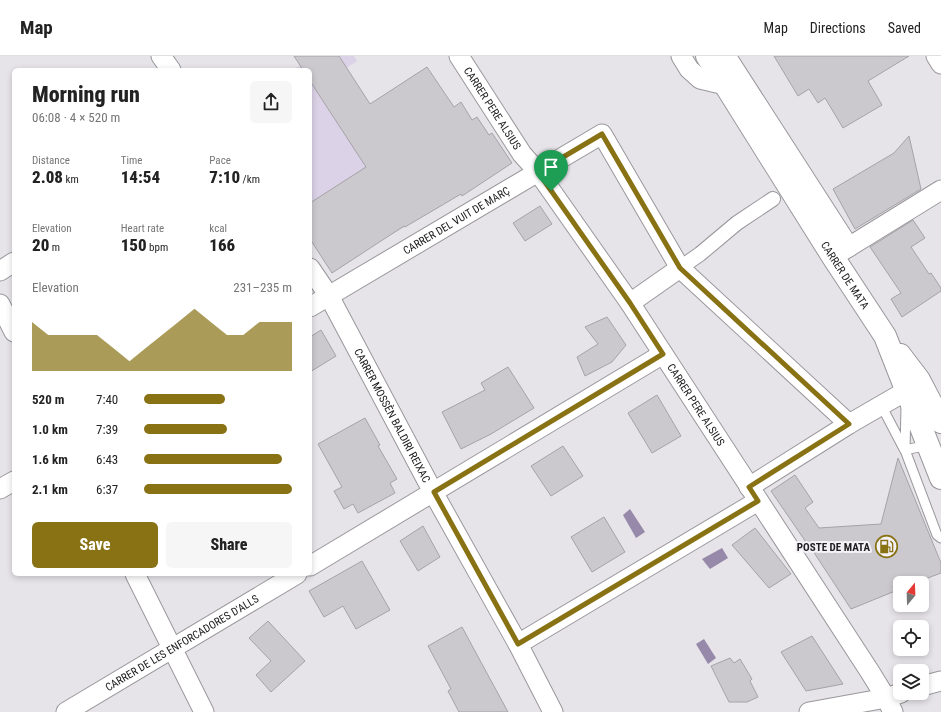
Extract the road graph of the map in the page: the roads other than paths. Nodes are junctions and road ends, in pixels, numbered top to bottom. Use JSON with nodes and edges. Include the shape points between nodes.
{"nodes":[{"id":1,"x":161,"y":56,"type":"edge"},
{"id":2,"x":459,"y":56,"type":"edge"},
{"id":3,"x":936,"y":56,"type":"edge"},
{"id":4,"x":685,"y":63,"type":"edge"},
{"id":5,"x":723,"y":64,"type":"edge"},
{"id":6,"x":941,"y":64,"type":"edge"},
{"id":7,"x":170,"y":68,"type":"edge"},
{"id":8,"x":538,"y":172,"type":"junction"},
{"id":9,"x":941,"y":190,"type":"edge"},
{"id":10,"x":773,"y":199,"type":"dead end"},
{"id":11,"x":841,"y":252,"type":"junction"},
{"id":12,"x":12,"y":263,"type":"edge"},
{"id":13,"x":680,"y":268,"type":"junction"},
{"id":14,"x":0,"y":271,"type":"edge"},
{"id":15,"x":312,"y":271,"type":"edge"},
{"id":16,"x":329,"y":296,"type":"junction"},
{"id":17,"x":630,"y":303,"type":"junction"},
{"id":18,"x":0,"y":304,"type":"edge"},
{"id":19,"x":312,"y":306,"type":"edge"},
{"id":20,"x":12,"y":328,"type":"edge"},
{"id":21,"x":885,"y":336,"type":"junction"},
{"id":22,"x":663,"y":354,"type":"junction"},
{"id":23,"x":906,"y":391,"type":"junction"},
{"id":24,"x":881,"y":405,"type":"junction"},
{"id":25,"x":941,"y":422,"type":"edge"},
{"id":26,"x":849,"y":424,"type":"junction"},
{"id":27,"x":905,"y":450,"type":"junction"},
{"id":28,"x":934,"y":450,"type":"edge"},
{"id":29,"x":941,"y":478,"type":"edge"},
{"id":30,"x":12,"y":482,"type":"edge"},
{"id":31,"x":0,"y":489,"type":"edge"},
{"id":32,"x":434,"y":492,"type":"junction"},
{"id":33,"x":754,"y":494,"type":"junction"},
{"id":34,"x":941,"y":538,"type":"edge"},
{"id":35,"x":312,"y":565,"type":"edge"},
{"id":36,"x":135,"y":576,"type":"edge"},
{"id":37,"x":294,"y":576,"type":"edge"},
{"id":38,"x":518,"y":644,"type":"junction"},
{"id":39,"x":172,"y":649,"type":"junction"},
{"id":40,"x":941,"y":681,"type":"edge"},
{"id":41,"x":929,"y":684,"type":"edge"},
{"id":42,"x":894,"y":701,"type":"edge"},
{"id":43,"x":66,"y":712,"type":"edge"},
{"id":44,"x":204,"y":712,"type":"edge"},
{"id":45,"x":553,"y":712,"type":"edge"},
{"id":46,"x":809,"y":712,"type":"edge"}],
"edges":[{"from":1,"to":7,"type":"street"},
{"from":2,"to":8,"type":"street","name":"CARRER PERE ALSIUS","via":[[522,154]]},
{"from":3,"to":6,"type":"street"},
{"from":4,"to":5,"type":"street","name":"CARRER DE MATA","via":[[700,79]]},
{"from":5,"to":11,"type":"main road","name":"CARRER DE MATA"},
{"from":8,"to":13,"type":"street","name":"CARRER DEL VUIT DE MARÇ","via":[[602,134]]},
{"from":8,"to":16,"type":"street","name":"CARRER DEL VUIT DE MARÇ"},
{"from":8,"to":17,"type":"street","name":"CARRER PERE ALSIUS"},
{"from":9,"to":11,"type":"street"},
{"from":10,"to":13,"type":"street","via":[[737,223]]},
{"from":11,"to":21,"type":"main road","name":"CARRER DE MATA"},
{"from":12,"to":14,"type":"street"},
{"from":13,"to":17,"type":"street"},
{"from":13,"to":26,"type":"street"},
{"from":15,"to":16,"type":"street","name":"CARRER MOSSÈN BALDIRI REIXAC"},
{"from":16,"to":19,"type":"street","name":"CARRER DEL VUIT DE MARÇ"},
{"from":16,"to":32,"type":"street","name":"CARRER MOSSÈN BALDIRI REIXAC"},
{"from":17,"to":22,"type":"street","name":"CARRER PERE ALSIUS"},
{"from":18,"to":20,"type":"street"},
{"from":21,"to":23,"type":"main road","name":"CARRER DE MATA"},
{"from":21,"to":25,"type":"main road","via":[[918,380]]},
{"from":22,"to":32,"type":"street"},
{"from":22,"to":33,"type":"street","name":"CARRER PERE ALSIUS"},
{"from":23,"to":24,"type":"street"},
{"from":23,"to":27,"type":"lane"},
{"from":23,"to":28,"type":"main road","name":"CARRER DE MATA"},
{"from":24,"to":26,"type":"street"},
{"from":24,"to":27,"type":"lane"},
{"from":26,"to":33,"type":"street"},
{"from":27,"to":28,"type":"lane"},
{"from":27,"to":34,"type":"lane","via":[[937,535]]},
{"from":28,"to":29,"type":"main road","name":"CARRER DE MATA"},
{"from":30,"to":31,"type":"street"},
{"from":32,"to":35,"type":"street"},
{"from":32,"to":38,"type":"street","name":"CARRER MOSSÈN BALDIRI REIXAC"},
{"from":33,"to":38,"type":"street"},
{"from":33,"to":42,"type":"street","name":"CARRER PERE ALSIUS"},
{"from":36,"to":39,"type":"street"},
{"from":37,"to":39,"type":"street","name":"CARRER DE LES ENFORCADORES D'ALLS"},
{"from":38,"to":45,"type":"street","name":"CARRER MOSSÈN BALDIRI REIXAC"},
{"from":39,"to":43,"type":"street","name":"CARRER DE LES ENFORCADORES D'ALLS"},
{"from":39,"to":44,"type":"street"},
{"from":40,"to":41,"type":"street"},
{"from":42,"to":46,"type":"street"}]}
